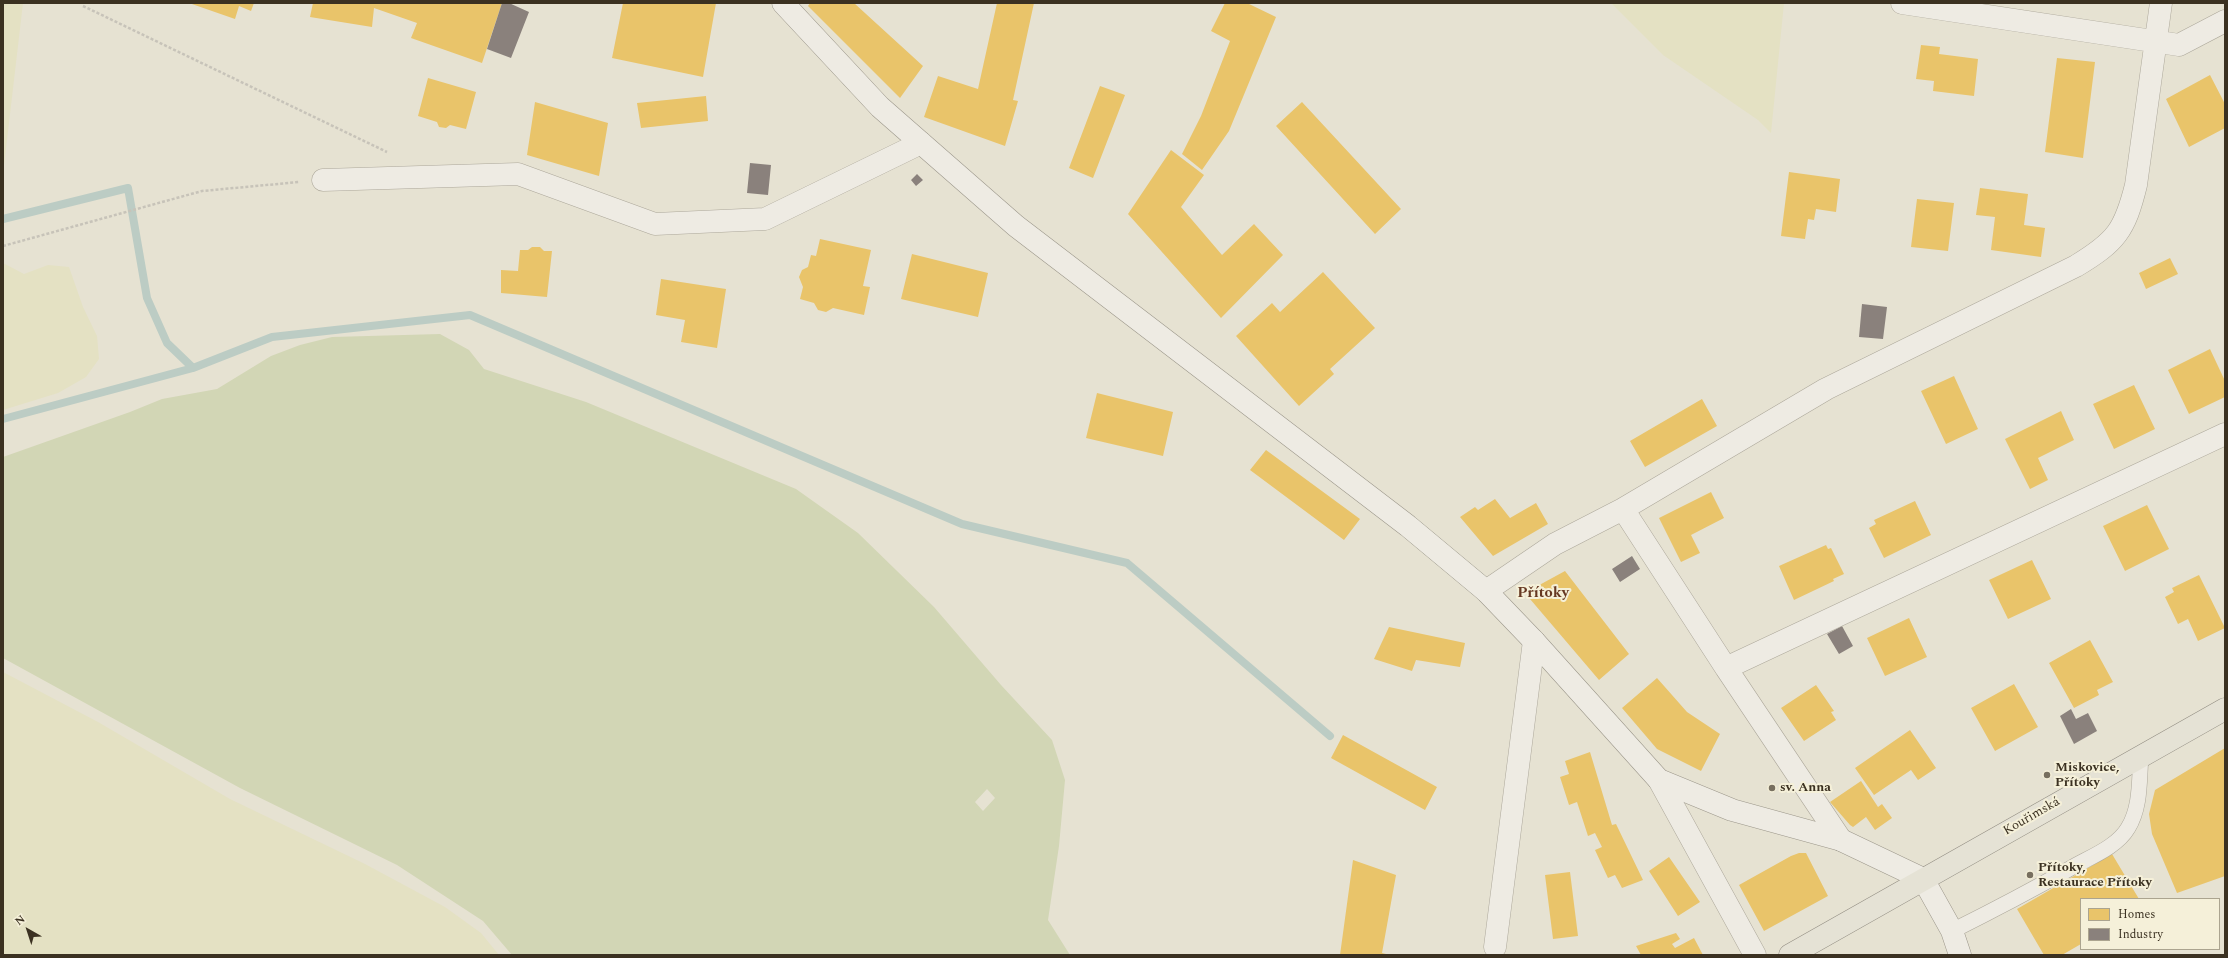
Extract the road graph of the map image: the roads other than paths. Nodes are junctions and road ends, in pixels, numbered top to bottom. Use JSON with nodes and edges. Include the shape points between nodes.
{"nodes":[{"id":1,"x":783,"y":3,"type":"edge"},
{"id":2,"x":1902,"y":3,"type":"edge"},
{"id":3,"x":2160,"y":3,"type":"edge"},
{"id":4,"x":2225,"y":21,"type":"edge"},
{"id":5,"x":2155,"y":42,"type":"junction"},
{"id":6,"x":921,"y":143,"type":"junction"},
{"id":7,"x":323,"y":180,"type":"road end"},
{"id":8,"x":2225,"y":434,"type":"edge"},
{"id":9,"x":1622,"y":509,"type":"junction"},
{"id":10,"x":1486,"y":591,"type":"junction"},
{"id":11,"x":1534,"y":641,"type":"junction"},
{"id":12,"x":1726,"y":668,"type":"junction"},
{"id":13,"x":2225,"y":708,"type":"edge"},
{"id":14,"x":2141,"y":756,"type":"junction"},
{"id":15,"x":1659,"y":780,"type":"junction"},
{"id":16,"x":1841,"y":840,"type":"junction"},
{"id":17,"x":1923,"y":879,"type":"junction"},
{"id":18,"x":1952,"y":932,"type":"junction"},
{"id":19,"x":1495,"y":947,"type":"dead end"},
{"id":20,"x":1755,"y":955,"type":"edge"},
{"id":21,"x":1790,"y":955,"type":"edge"},
{"id":22,"x":1960,"y":955,"type":"edge"}],
"edges":[{"from":1,"to":6,"type":"street","via":[[880,107]]},
{"from":2,"to":5,"type":"street"},
{"from":3,"to":5,"type":"street"},
{"from":4,"to":5,"type":"street","via":[[2179,45]]},
{"from":5,"to":9,"type":"street","via":[[2136,185],[2129,214],[2120,232],[2100,252],[1826,389]]},
{"from":6,"to":7,"type":"street","via":[[765,219],[654,224],[518,174]]},
{"from":6,"to":10,"type":"street","via":[[1016,226],[1408,526]]},
{"from":8,"to":12,"type":"street"},
{"from":9,"to":10,"type":"street","via":[[1555,544]]},
{"from":9,"to":12,"type":"street"},
{"from":10,"to":11,"type":"street"},
{"from":11,"to":15,"type":"street"},
{"from":11,"to":19,"type":"street"},
{"from":12,"to":16,"type":"street"},
{"from":13,"to":14,"type":"main road","name":"Kouřimská"},
{"from":14,"to":17,"type":"main road","name":"Kouřimská"},
{"from":14,"to":18,"type":"lane","via":[[2139,795],[2133,817],[2123,835],[2104,849],[2034,889]]},
{"from":15,"to":16,"type":"street","via":[[1732,810]]},
{"from":15,"to":20,"type":"street"},
{"from":16,"to":17,"type":"street"},
{"from":17,"to":18,"type":"street"},
{"from":17,"to":21,"type":"main road","name":"Kouřimská"},
{"from":18,"to":22,"type":"street"}]}
